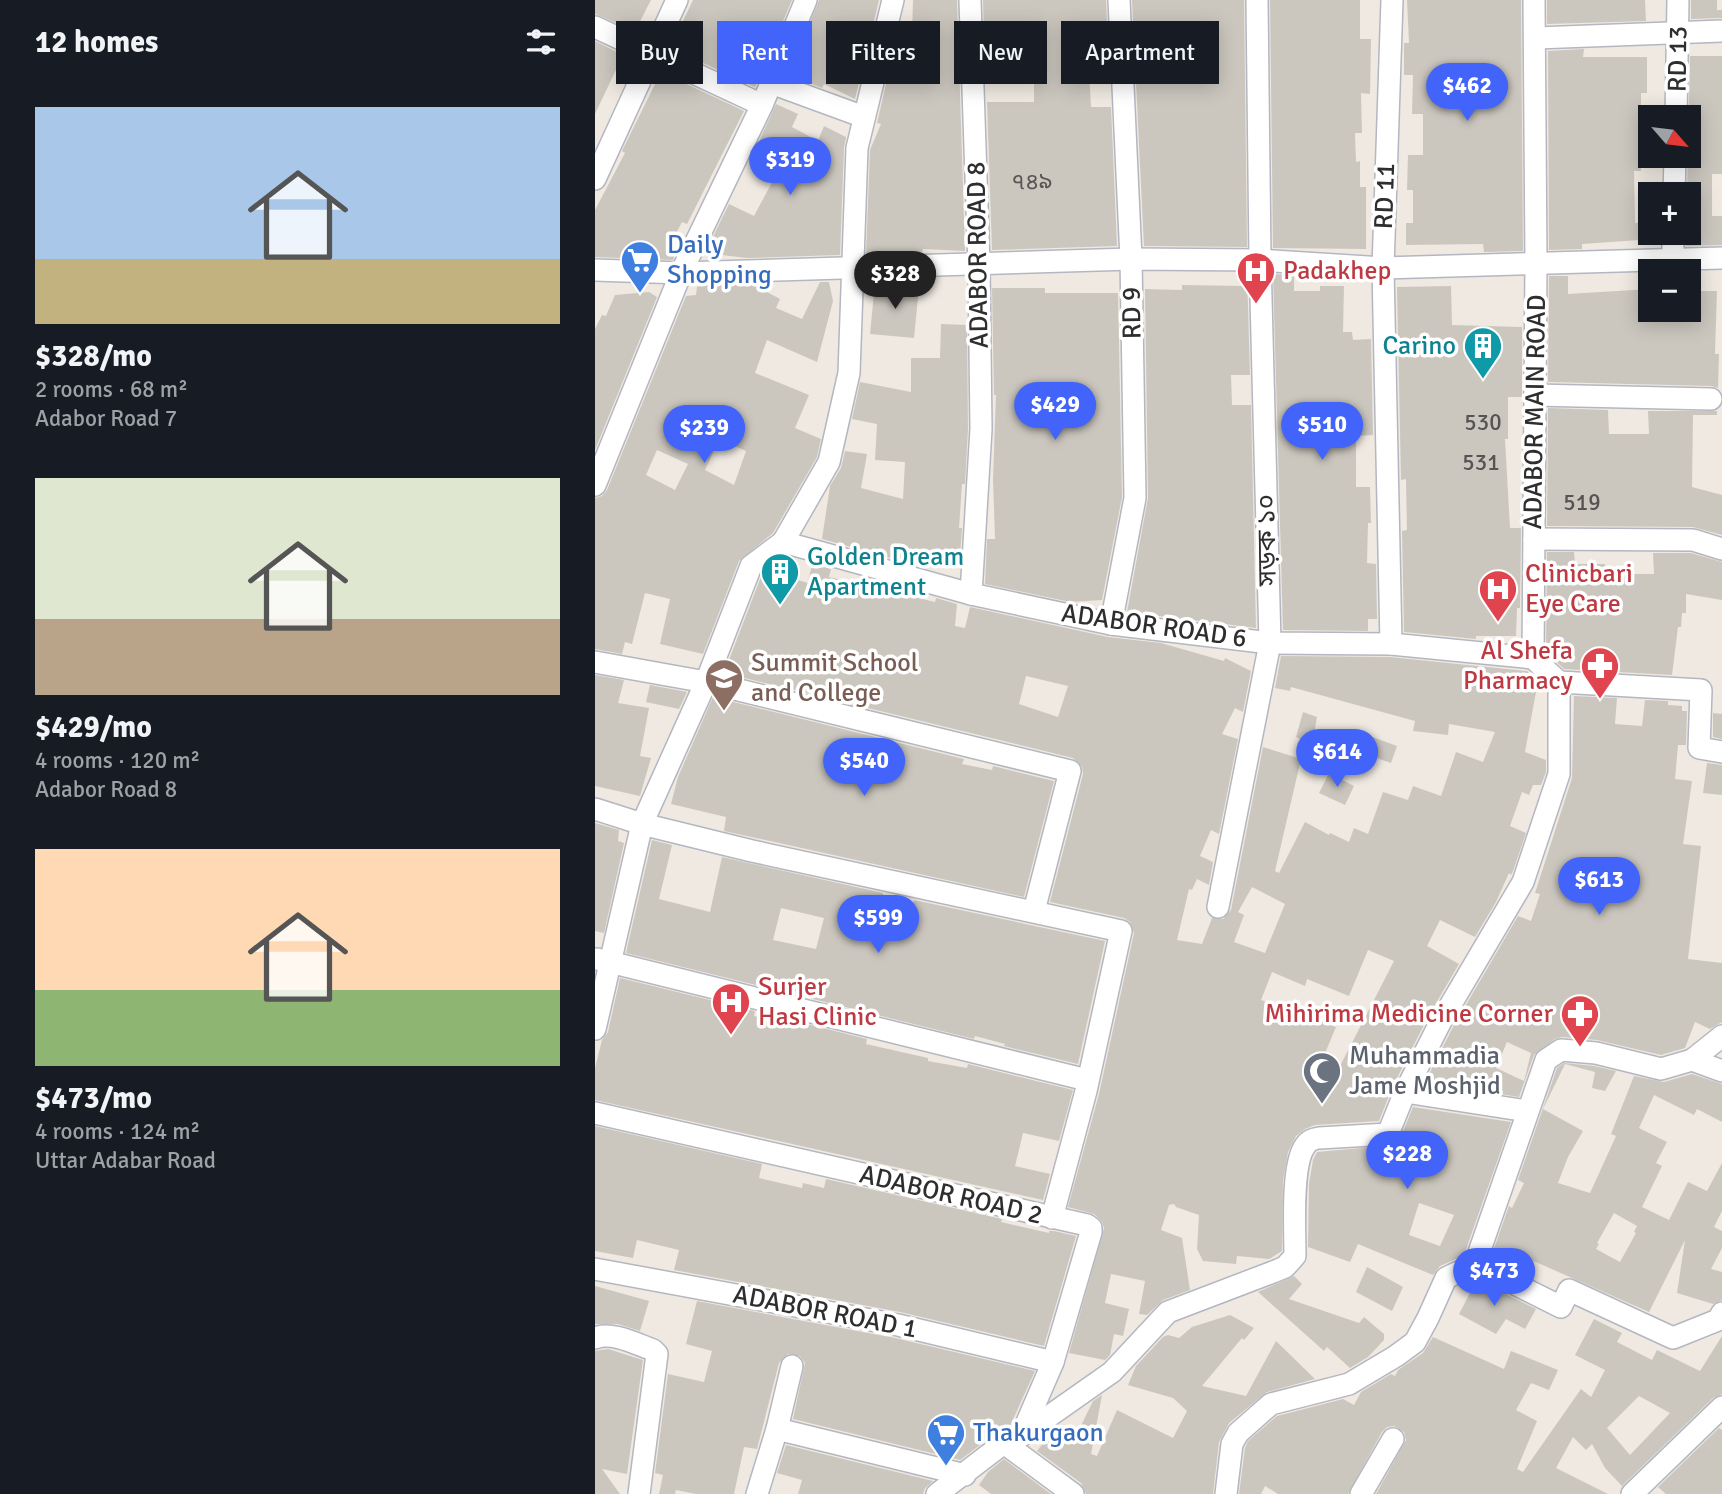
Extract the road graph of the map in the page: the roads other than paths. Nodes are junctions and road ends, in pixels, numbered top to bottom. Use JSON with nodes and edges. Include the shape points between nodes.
{"nodes":[{"id":1,"x":677,"y":0,"type":"edge"},
{"id":2,"x":806,"y":0,"type":"edge"},
{"id":3,"x":893,"y":0,"type":"edge"},
{"id":4,"x":970,"y":0,"type":"edge"},
{"id":5,"x":1119,"y":0,"type":"edge"},
{"id":6,"x":1257,"y":0,"type":"edge"},
{"id":7,"x":1392,"y":0,"type":"edge"},
{"id":8,"x":1534,"y":0,"type":"edge"},
{"id":9,"x":1678,"y":0,"type":"edge"},
{"id":10,"x":668,"y":21,"type":"edge"},
{"id":11,"x":797,"y":21,"type":"edge"},
{"id":12,"x":595,"y":27,"type":"edge"},
{"id":13,"x":1722,"y":31,"type":"edge"},
{"id":14,"x":1679,"y":32,"type":"junction"},
{"id":15,"x":616,"y":37,"type":"edge"},
{"id":16,"x":1535,"y":38,"type":"junction"},
{"id":17,"x":703,"y":77,"type":"edge"},
{"id":18,"x":639,"y":84,"type":"edge"},
{"id":19,"x":771,"y":84,"type":"edge"},
{"id":20,"x":774,"y":84,"type":"edge"},
{"id":21,"x":762,"y":105,"type":"junction"},
{"id":22,"x":1677,"y":105,"type":"edge"},
{"id":23,"x":864,"y":117,"type":"junction"},
{"id":24,"x":595,"y":179,"type":"edge"},
{"id":25,"x":1673,"y":245,"type":"edge"},
{"id":26,"x":1673,"y":258,"type":"junction"},
{"id":27,"x":1722,"y":258,"type":"edge"},
{"id":28,"x":1131,"y":259,"type":"junction"},
{"id":29,"x":1260,"y":260,"type":"junction"},
{"id":30,"x":1537,"y":263,"type":"junction"},
{"id":31,"x":979,"y":265,"type":"junction"},
{"id":32,"x":854,"y":268,"type":"junction"},
{"id":33,"x":1383,"y":268,"type":"junction"},
{"id":34,"x":595,"y":270,"type":"edge"},
{"id":35,"x":681,"y":273,"type":"junction"},
{"id":36,"x":1535,"y":395,"type":"junction"},
{"id":37,"x":1711,"y":399,"type":"dead end"},
{"id":38,"x":595,"y":485,"type":"edge"},
{"id":39,"x":1534,"y":539,"type":"junction"},
{"id":40,"x":783,"y":542,"type":"junction"},
{"id":41,"x":1722,"y":550,"type":"edge"},
{"id":42,"x":971,"y":594,"type":"junction"},
{"id":43,"x":1111,"y":624,"type":"junction"},
{"id":44,"x":1270,"y":643,"type":"junction"},
{"id":45,"x":1391,"y":644,"type":"junction"},
{"id":46,"x":1532,"y":657,"type":"junction"},
{"id":47,"x":595,"y":662,"type":"edge"},
{"id":48,"x":706,"y":682,"type":"junction"},
{"id":49,"x":1559,"y":682,"type":"junction"},
{"id":50,"x":1722,"y":752,"type":"edge"},
{"id":51,"x":595,"y":809,"type":"edge"},
{"id":52,"x":642,"y":824,"type":"junction"},
{"id":53,"x":1218,"y":907,"type":"dead end"},
{"id":54,"x":1034,"y":911,"type":"junction"},
{"id":55,"x":602,"y":960,"type":"edge"},
{"id":56,"x":595,"y":1029,"type":"edge"},
{"id":57,"x":1722,"y":1036,"type":"edge"},
{"id":58,"x":1692,"y":1060,"type":"junction"},
{"id":59,"x":1722,"y":1071,"type":"edge"},
{"id":60,"x":1087,"y":1080,"type":"junction"},
{"id":61,"x":1405,"y":1092,"type":"junction"},
{"id":62,"x":1527,"y":1111,"type":"junction"},
{"id":63,"x":595,"y":1113,"type":"edge"},
{"id":64,"x":1052,"y":1218,"type":"junction"},
{"id":65,"x":1475,"y":1264,"type":"junction"},
{"id":66,"x":595,"y":1269,"type":"edge"},
{"id":67,"x":1722,"y":1313,"type":"edge"},
{"id":68,"x":595,"y":1338,"type":"edge"},
{"id":69,"x":1053,"y":1362,"type":"junction"},
{"id":70,"x":792,"y":1366,"type":"dead end"},
{"id":71,"x":1719,"y":1415,"type":"edge"},
{"id":72,"x":777,"y":1429,"type":"junction"},
{"id":73,"x":1393,"y":1439,"type":"dead end"},
{"id":74,"x":1012,"y":1440,"type":"junction"},
{"id":75,"x":965,"y":1475,"type":"junction"},
{"id":76,"x":1639,"y":1492,"type":"edge"},
{"id":77,"x":639,"y":1494,"type":"edge"},
{"id":78,"x":757,"y":1494,"type":"edge"},
{"id":79,"x":938,"y":1494,"type":"edge"},
{"id":80,"x":1073,"y":1494,"type":"edge"},
{"id":81,"x":1226,"y":1494,"type":"edge"},
{"id":82,"x":1361,"y":1494,"type":"edge"}],
"edges":[{"from":1,"to":10,"type":"street"},
{"from":2,"to":11,"type":"street"},
{"from":3,"to":23,"type":"street"},
{"from":4,"to":31,"type":"street","name":"ADABOR ROAD 8"},
{"from":5,"to":28,"type":"street","name":"RD 9"},
{"from":6,"to":29,"type":"street","name":"সড়ক ১০"},
{"from":7,"to":33,"type":"street","name":"RD 11"},
{"from":8,"to":16,"type":"street","name":"ADABOR MAIN ROAD"},
{"from":9,"to":14,"type":"street","name":"RD 13"},
{"from":12,"to":15,"type":"street"},
{"from":13,"to":14,"type":"street"},
{"from":14,"to":16,"type":"street"},
{"from":14,"to":22,"type":"street","name":"RD 13"},
{"from":16,"to":30,"type":"street","name":"ADABOR MAIN ROAD"},
{"from":17,"to":21,"type":"street"},
{"from":18,"to":24,"type":"street"},
{"from":19,"to":21,"type":"street"},
{"from":20,"to":23,"type":"street"},
{"from":21,"to":35,"type":"street"},
{"from":23,"to":32,"type":"street","via":[[857,148]]},
{"from":25,"to":26,"type":"street"},
{"from":26,"to":27,"type":"street"},
{"from":26,"to":30,"type":"street"},
{"from":28,"to":29,"type":"street"},
{"from":28,"to":31,"type":"street"},
{"from":28,"to":43,"type":"street","name":"RD 9","via":[[1135,498]]},
{"from":29,"to":33,"type":"street"},
{"from":29,"to":44,"type":"street","name":"সড়ক ১০"},
{"from":30,"to":33,"type":"street"},
{"from":30,"to":36,"type":"street","name":"ADABOR MAIN ROAD"},
{"from":31,"to":32,"type":"street"},
{"from":31,"to":42,"type":"street","name":"ADABOR ROAD 8","via":[[981,429]]},
{"from":32,"to":35,"type":"street"},
{"from":32,"to":40,"type":"street","via":[[849,373],[829,462]]},
{"from":33,"to":45,"type":"street","name":"RD 11"},
{"from":34,"to":35,"type":"street"},
{"from":35,"to":38,"type":"street"},
{"from":36,"to":37,"type":"street"},
{"from":36,"to":39,"type":"street","name":"ADABOR MAIN ROAD"},
{"from":39,"to":41,"type":"street","via":[[1693,540]]},
{"from":39,"to":46,"type":"street","name":"ADABOR MAIN ROAD"},
{"from":40,"to":42,"type":"street","name":"ADABOR ROAD 6"},
{"from":40,"to":48,"type":"street","via":[[751,566]]},
{"from":42,"to":43,"type":"street","name":"ADABOR ROAD 6"},
{"from":43,"to":44,"type":"street","name":"ADABOR ROAD 6"},
{"from":44,"to":45,"type":"street","name":"ADABOR ROAD 6"},
{"from":44,"to":53,"type":"street","name":"সড়ক ১০"},
{"from":45,"to":46,"type":"street","name":"ADABOR ROAD 6"},
{"from":46,"to":49,"type":"street"},
{"from":47,"to":48,"type":"street"},
{"from":48,"to":52,"type":"street"},
{"from":48,"to":54,"type":"street","via":[[1070,771]]},
{"from":49,"to":50,"type":"street","via":[[1701,691],[1699,748]]},
{"from":49,"to":61,"type":"street","via":[[1559,774],[1523,882]]},
{"from":51,"to":52,"type":"street"},
{"from":52,"to":54,"type":"street"},
{"from":52,"to":55,"type":"street"},
{"from":54,"to":60,"type":"street","via":[[1121,931]]},
{"from":55,"to":56,"type":"street"},
{"from":55,"to":60,"type":"street"},
{"from":57,"to":58,"type":"street"},
{"from":58,"to":59,"type":"street"},
{"from":58,"to":62,"type":"street","via":[[1661,1069],[1596,1053],[1561,1051],[1546,1060]]},
{"from":60,"to":64,"type":"street"},
{"from":61,"to":62,"type":"street"},
{"from":61,"to":74,"type":"street","via":[[1388,1134],[1319,1138],[1303,1147],[1294,1202],[1295,1256],[1285,1267],[1168,1312],[1112,1372]]},
{"from":62,"to":65,"type":"street"},
{"from":63,"to":64,"type":"street","name":"ADABOR ROAD 2"},
{"from":64,"to":69,"type":"street","name":"ADABOR ROAD 2","via":[[1091,1228]]},
{"from":65,"to":67,"type":"street","via":[[1561,1307],[1569,1290],[1673,1338],[1718,1320]]},
{"from":65,"to":81,"type":"street","via":[[1446,1278],[1415,1342],[1396,1356],[1349,1384],[1271,1404],[1238,1433],[1232,1444]]},
{"from":66,"to":69,"type":"street","name":"ADABOR ROAD 1","via":[[898,1325]]},
{"from":68,"to":77,"type":"street","via":[[615,1337],[657,1354]]},
{"from":69,"to":74,"type":"street","name":"ADABOR ROAD 2"},
{"from":70,"to":72,"type":"street"},
{"from":71,"to":76,"type":"street"},
{"from":72,"to":75,"type":"street"},
{"from":72,"to":78,"type":"street"},
{"from":73,"to":82,"type":"street"},
{"from":74,"to":75,"type":"street"},
{"from":74,"to":80,"type":"street"},
{"from":75,"to":79,"type":"street"}]}
